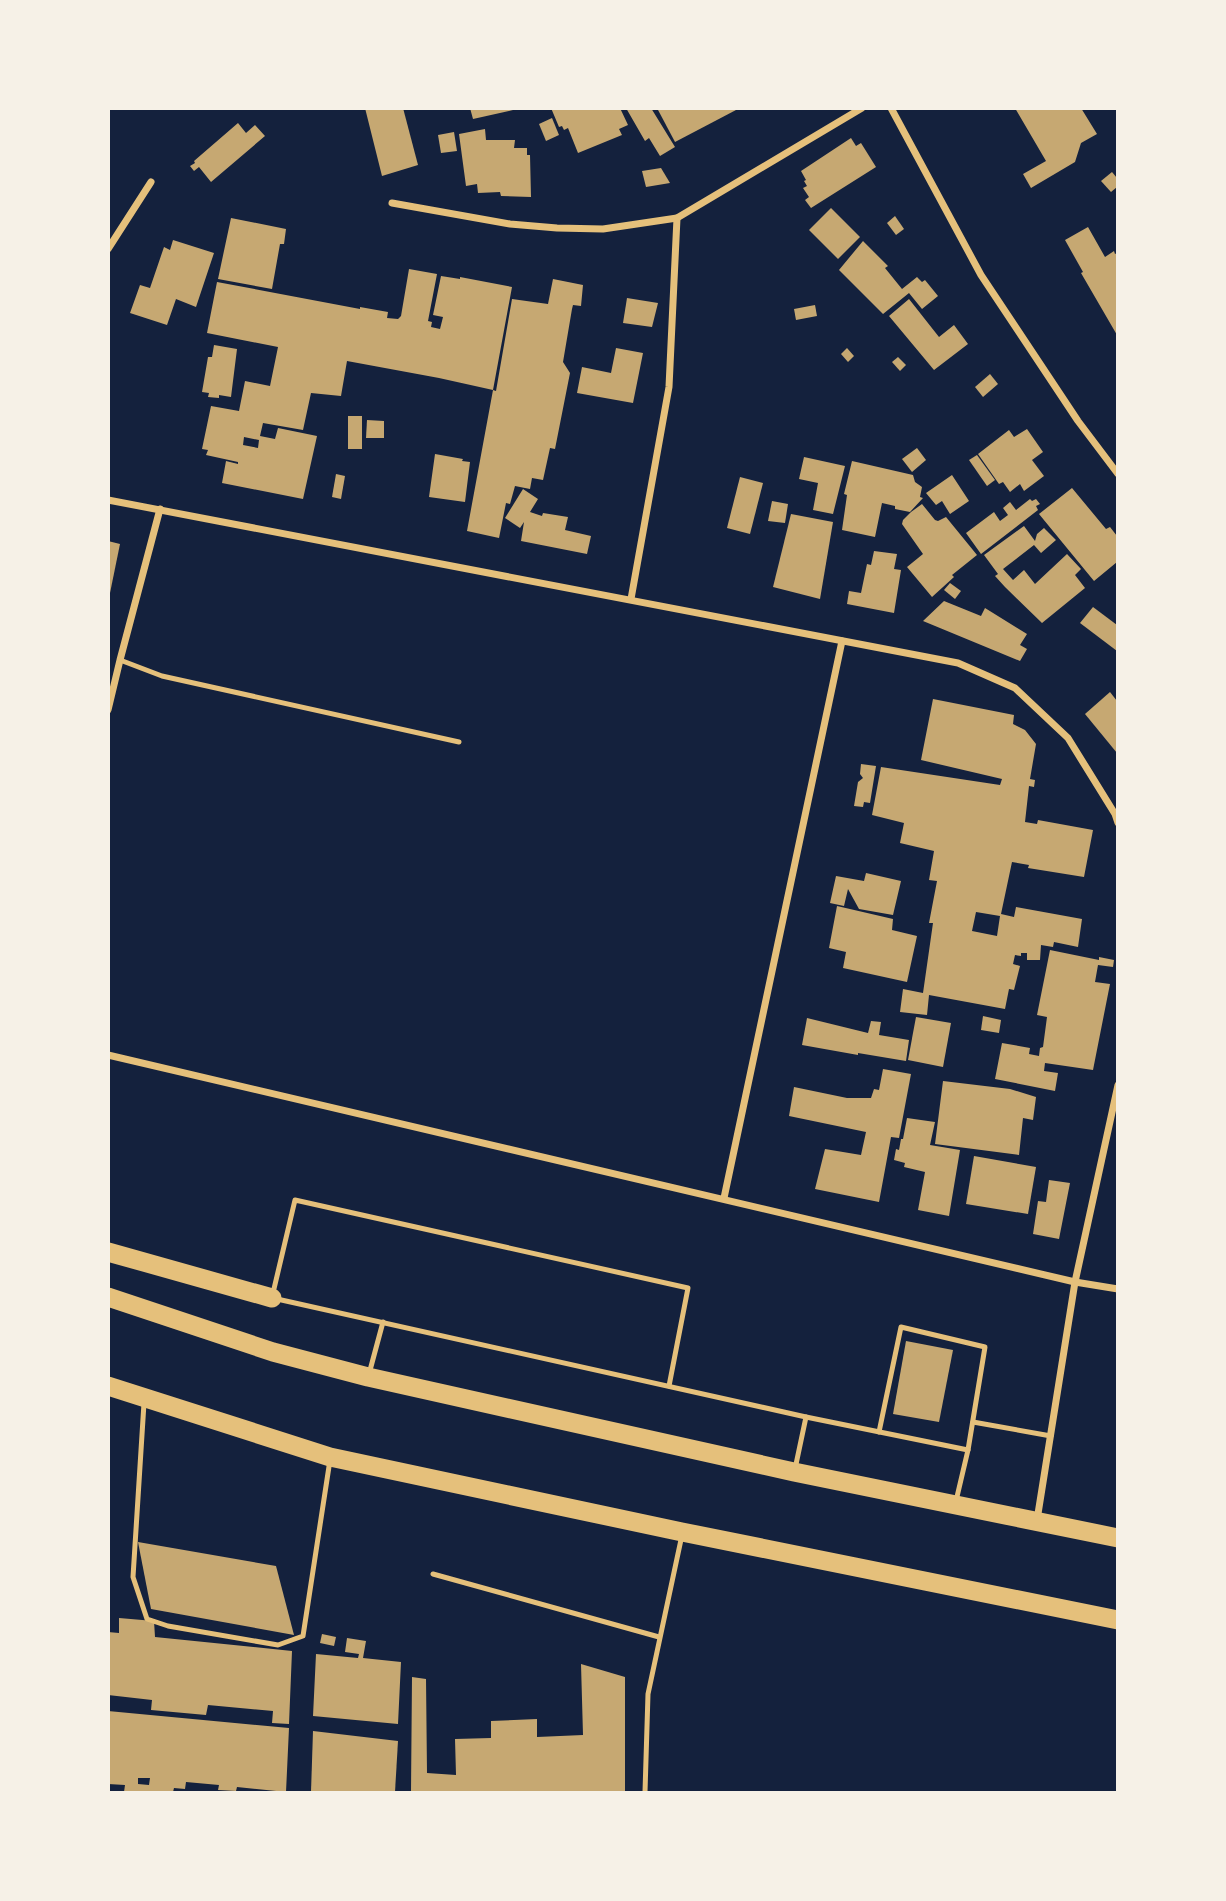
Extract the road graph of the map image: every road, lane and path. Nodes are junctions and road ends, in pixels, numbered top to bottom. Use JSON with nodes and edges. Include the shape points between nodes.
{"nodes":[{"id":1,"x":862,"y":108,"type":"edge"},
{"id":2,"x":891,"y":108,"type":"edge"},
{"id":3,"x":151,"y":183,"type":"dead end"},
{"id":4,"x":392,"y":203,"type":"dead end"},
{"id":5,"x":677,"y":218,"type":"junction"},
{"id":6,"x":108,"y":249,"type":"edge"},
{"id":7,"x":1118,"y":474,"type":"edge"},
{"id":8,"x":108,"y":500,"type":"edge"},
{"id":9,"x":160,"y":509,"type":"junction"},
{"id":10,"x":631,"y":599,"type":"junction"},
{"id":11,"x":842,"y":641,"type":"junction"},
{"id":12,"x":120,"y":660,"type":"junction"},
{"id":13,"x":108,"y":710,"type":"edge"},
{"id":14,"x":460,"y":742,"type":"dead end"},
{"id":15,"x":1118,"y":823,"type":"edge"},
{"id":16,"x":108,"y":1055,"type":"edge"},
{"id":17,"x":1118,"y":1085,"type":"edge"},
{"id":18,"x":724,"y":1198,"type":"junction"},
{"id":19,"x":108,"y":1252,"type":"edge"},
{"id":20,"x":1075,"y":1282,"type":"junction"},
{"id":21,"x":1118,"y":1289,"type":"edge"},
{"id":22,"x":108,"y":1297,"type":"edge"},
{"id":23,"x":272,"y":1298,"type":"junction"},
{"id":24,"x":383,"y":1322,"type":"junction"},
{"id":25,"x":368,"y":1377,"type":"junction"},
{"id":26,"x":108,"y":1386,"type":"edge"},
{"id":27,"x":669,"y":1386,"type":"junction"},
{"id":28,"x":144,"y":1398,"type":"junction"},
{"id":29,"x":806,"y":1417,"type":"junction"},
{"id":30,"x":973,"y":1422,"type":"junction"},
{"id":31,"x":879,"y":1432,"type":"junction"},
{"id":32,"x":1051,"y":1436,"type":"junction"},
{"id":33,"x":968,"y":1450,"type":"junction"},
{"id":34,"x":330,"y":1457,"type":"junction"},
{"id":35,"x":794,"y":1472,"type":"junction"},
{"id":36,"x":956,"y":1504,"type":"junction"},
{"id":37,"x":1037,"y":1520,"type":"junction"},
{"id":38,"x":682,"y":1532,"type":"junction"},
{"id":39,"x":1118,"y":1538,"type":"edge"},
{"id":40,"x":433,"y":1574,"type":"dead end"},
{"id":41,"x":1118,"y":1620,"type":"edge"},
{"id":42,"x":659,"y":1637,"type":"junction"},
{"id":43,"x":645,"y":1793,"type":"edge"}],
"edges":[{"from":1,"to":5,"type":"street"},
{"from":2,"to":7,"type":"street","via":[[981,275]]},
{"from":3,"to":6,"type":"street"},
{"from":4,"to":5,"type":"street","via":[[557,228],[603,229]]},
{"from":5,"to":10,"type":"street","via":[[669,387]]},
{"from":8,"to":9,"type":"street"},
{"from":9,"to":10,"type":"street"},
{"from":9,"to":12,"type":"street"},
{"from":10,"to":11,"type":"street"},
{"from":11,"to":15,"type":"street","via":[[958,663],[1015,688],[1068,738]]},
{"from":11,"to":18,"type":"street"},
{"from":12,"to":13,"type":"street"},
{"from":12,"to":14,"type":"lane","via":[[162,676]]},
{"from":16,"to":18,"type":"street"},
{"from":17,"to":20,"type":"street"},
{"from":18,"to":20,"type":"street"},
{"from":19,"to":23,"type":"highway"},
{"from":20,"to":21,"type":"street"},
{"from":20,"to":32,"type":"street"},
{"from":22,"to":25,"type":"highway","via":[[273,1352]]},
{"from":23,"to":24,"type":"lane"},
{"from":23,"to":27,"type":"lane","via":[[295,1200],[688,1288]]},
{"from":24,"to":25,"type":"lane"},
{"from":24,"to":27,"type":"lane"},
{"from":25,"to":35,"type":"highway"},
{"from":26,"to":28,"type":"highway"},
{"from":27,"to":29,"type":"lane"},
{"from":28,"to":34,"type":"highway"},
{"from":28,"to":34,"type":"lane","via":[[134,1577],[147,1619],[168,1626],[278,1645],[303,1636]]},
{"from":29,"to":31,"type":"lane"},
{"from":29,"to":35,"type":"lane"},
{"from":30,"to":31,"type":"lane","via":[[985,1347],[901,1327]]},
{"from":30,"to":32,"type":"lane"},
{"from":30,"to":33,"type":"lane"},
{"from":31,"to":33,"type":"lane"},
{"from":32,"to":37,"type":"street"},
{"from":33,"to":36,"type":"lane"},
{"from":34,"to":38,"type":"highway"},
{"from":35,"to":36,"type":"highway"},
{"from":36,"to":37,"type":"highway"},
{"from":37,"to":39,"type":"highway"},
{"from":38,"to":41,"type":"highway"},
{"from":38,"to":42,"type":"lane"},
{"from":40,"to":42,"type":"lane"},
{"from":42,"to":43,"type":"lane","via":[[648,1694]]}]}
